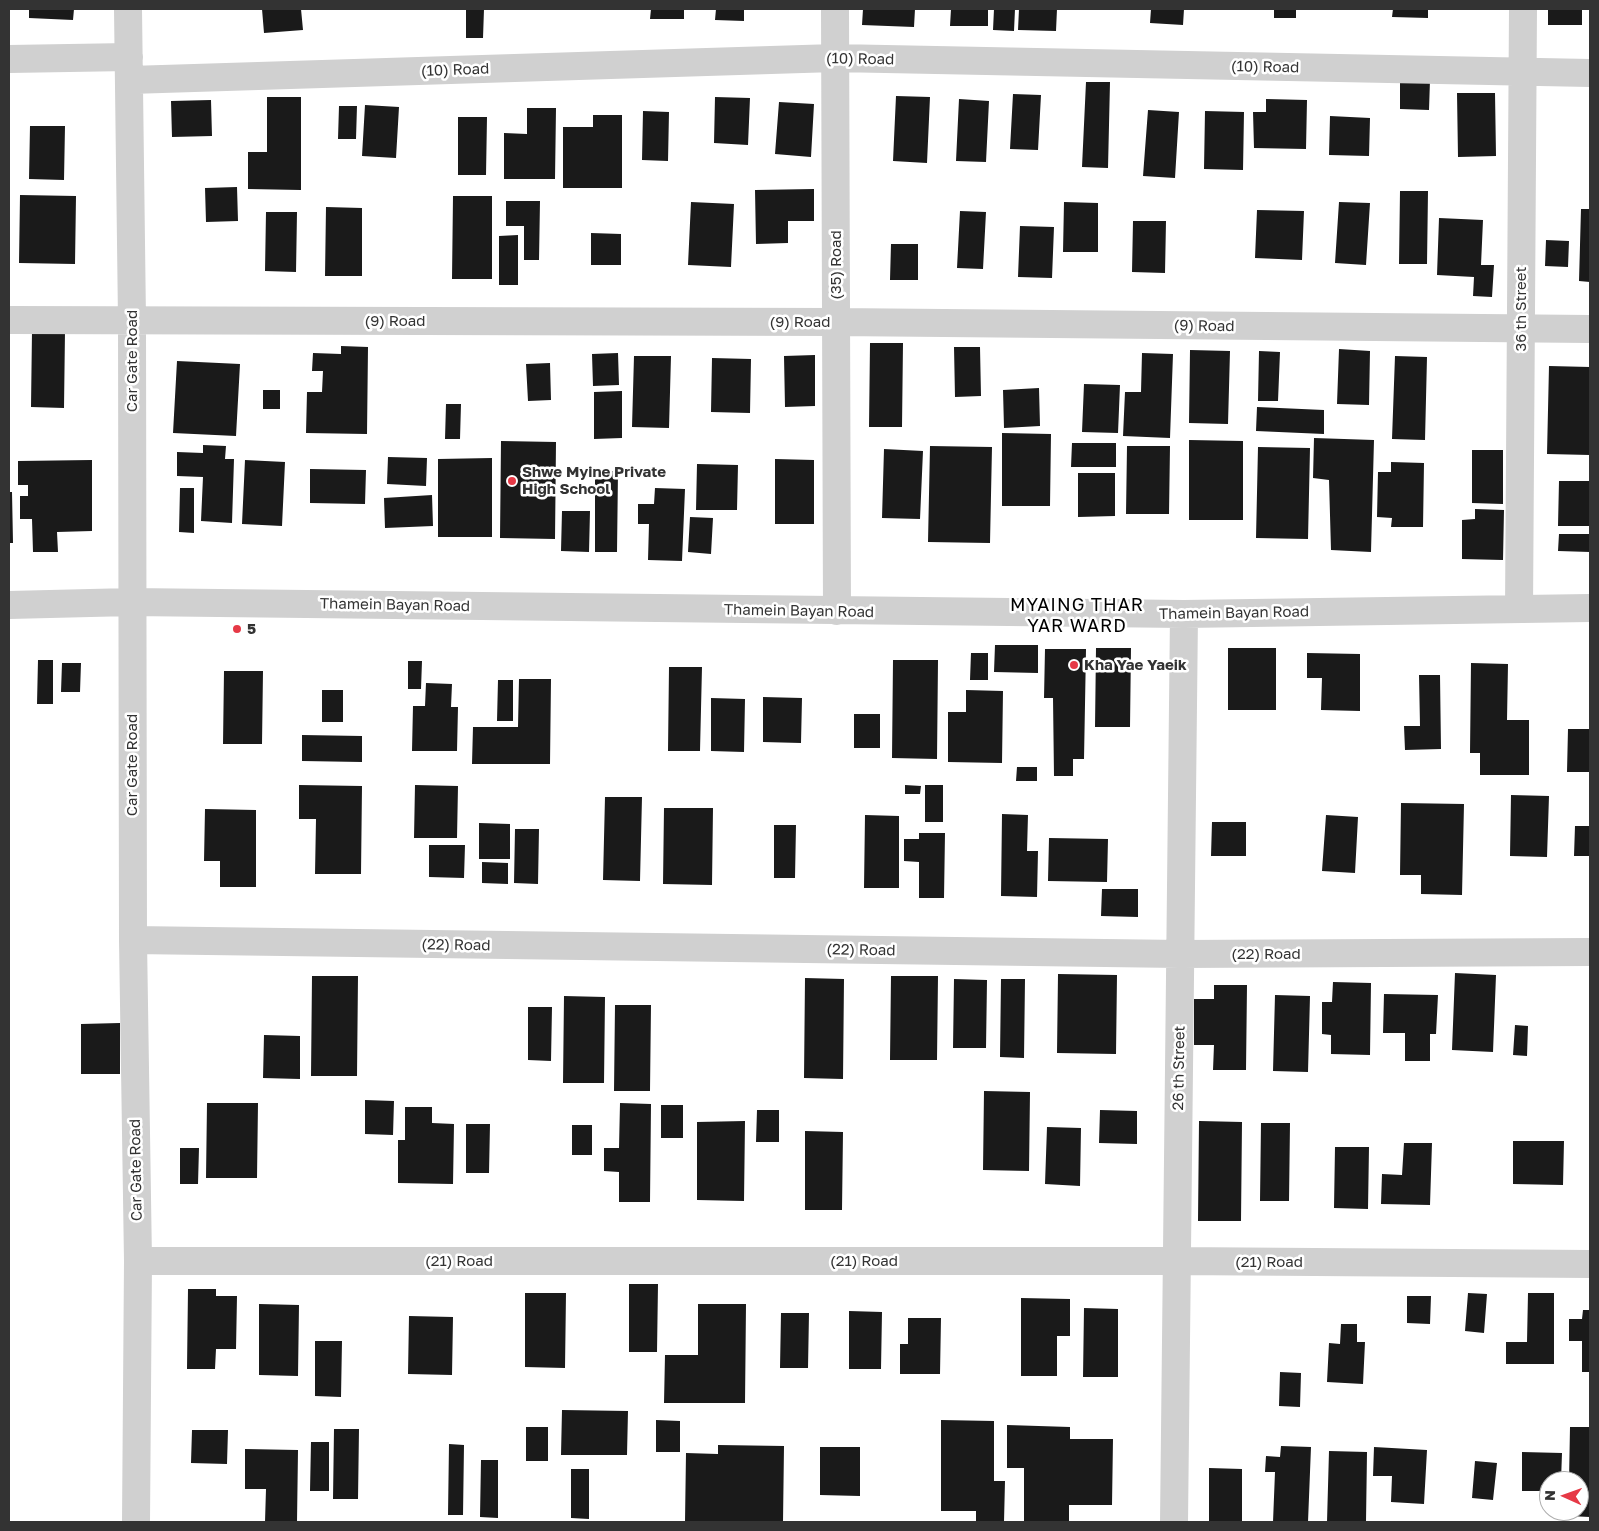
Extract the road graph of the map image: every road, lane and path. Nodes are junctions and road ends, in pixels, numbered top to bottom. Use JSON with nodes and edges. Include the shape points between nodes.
{"nodes":[{"id":1,"x":128,"y":9,"type":"edge"},
{"id":2,"x":835,"y":9,"type":"edge"},
{"id":3,"x":1523,"y":9,"type":"edge"},
{"id":4,"x":9,"y":58,"type":"edge"},
{"id":5,"x":835,"y":58,"type":"junction"},
{"id":6,"x":129,"y":69,"type":"junction"},
{"id":7,"x":1523,"y":73,"type":"junction"},
{"id":8,"x":1590,"y":73,"type":"edge"},
{"id":9,"x":9,"y":320,"type":"edge"},
{"id":10,"x":132,"y":320,"type":"junction"},
{"id":11,"x":836,"y":322,"type":"junction"},
{"id":12,"x":1521,"y":329,"type":"junction"},
{"id":13,"x":1590,"y":329,"type":"edge"},
{"id":14,"x":131,"y":602,"type":"junction"},
{"id":15,"x":9,"y":605,"type":"edge"},
{"id":16,"x":1590,"y":608,"type":"edge"},
{"id":17,"x":1519,"y":609,"type":"junction"},
{"id":18,"x":837,"y":611,"type":"junction"},
{"id":19,"x":1184,"y":614,"type":"junction"},
{"id":20,"x":133,"y":940,"type":"junction"},
{"id":21,"x":1590,"y":952,"type":"edge"},
{"id":22,"x":1180,"y":954,"type":"junction"},
{"id":23,"x":138,"y":1261,"type":"junction"},
{"id":24,"x":1177,"y":1261,"type":"junction"},
{"id":25,"x":1590,"y":1264,"type":"edge"},
{"id":26,"x":136,"y":1522,"type":"edge"},
{"id":27,"x":1174,"y":1522,"type":"edge"}],
"edges":[{"from":1,"to":6,"type":"street","name":"Car Gate Road"},
{"from":2,"to":5,"type":"street","name":"(35) Road"},
{"from":3,"to":7,"type":"street","name":"36 th Street"},
{"from":4,"to":6,"type":"street","name":"(10) Road"},
{"from":5,"to":6,"type":"street","name":"(10) Road"},
{"from":5,"to":7,"type":"street","name":"(10) Road"},
{"from":5,"to":11,"type":"street","name":"(35) Road"},
{"from":6,"to":10,"type":"street","name":"Car Gate Road"},
{"from":7,"to":8,"type":"street","name":"(10) Road"},
{"from":7,"to":12,"type":"street","name":"36 th Street"},
{"from":9,"to":10,"type":"street","name":"(9) Road"},
{"from":10,"to":11,"type":"street","name":"(9) Road"},
{"from":10,"to":14,"type":"street","name":"Car Gate Road"},
{"from":11,"to":12,"type":"street","name":"(9) Road"},
{"from":11,"to":18,"type":"street","name":"(35) Road"},
{"from":12,"to":13,"type":"street","name":"(9) Road"},
{"from":12,"to":17,"type":"street","name":"36 th Street"},
{"from":14,"to":15,"type":"street","name":"Thamein Bayan Road"},
{"from":14,"to":18,"type":"street","name":"Thamein Bayan Road"},
{"from":14,"to":20,"type":"street","name":"Car Gate Road"},
{"from":16,"to":17,"type":"street","name":"Thamein Bayan Road"},
{"from":17,"to":19,"type":"street","name":"Thamein Bayan Road"},
{"from":18,"to":19,"type":"street","name":"Thamein Bayan Road"},
{"from":19,"to":22,"type":"street","name":"26 th Street"},
{"from":20,"to":22,"type":"street","name":"(22) Road"},
{"from":20,"to":23,"type":"street","name":"Car Gate Road"},
{"from":21,"to":22,"type":"street","name":"(22) Road"},
{"from":22,"to":24,"type":"street","name":"26 th Street"},
{"from":23,"to":24,"type":"street","name":"(21) Road"},
{"from":23,"to":26,"type":"street","name":"Car Gate Road"},
{"from":24,"to":25,"type":"street","name":"(21) Road"},
{"from":24,"to":27,"type":"street","name":"26 th Street"}]}
